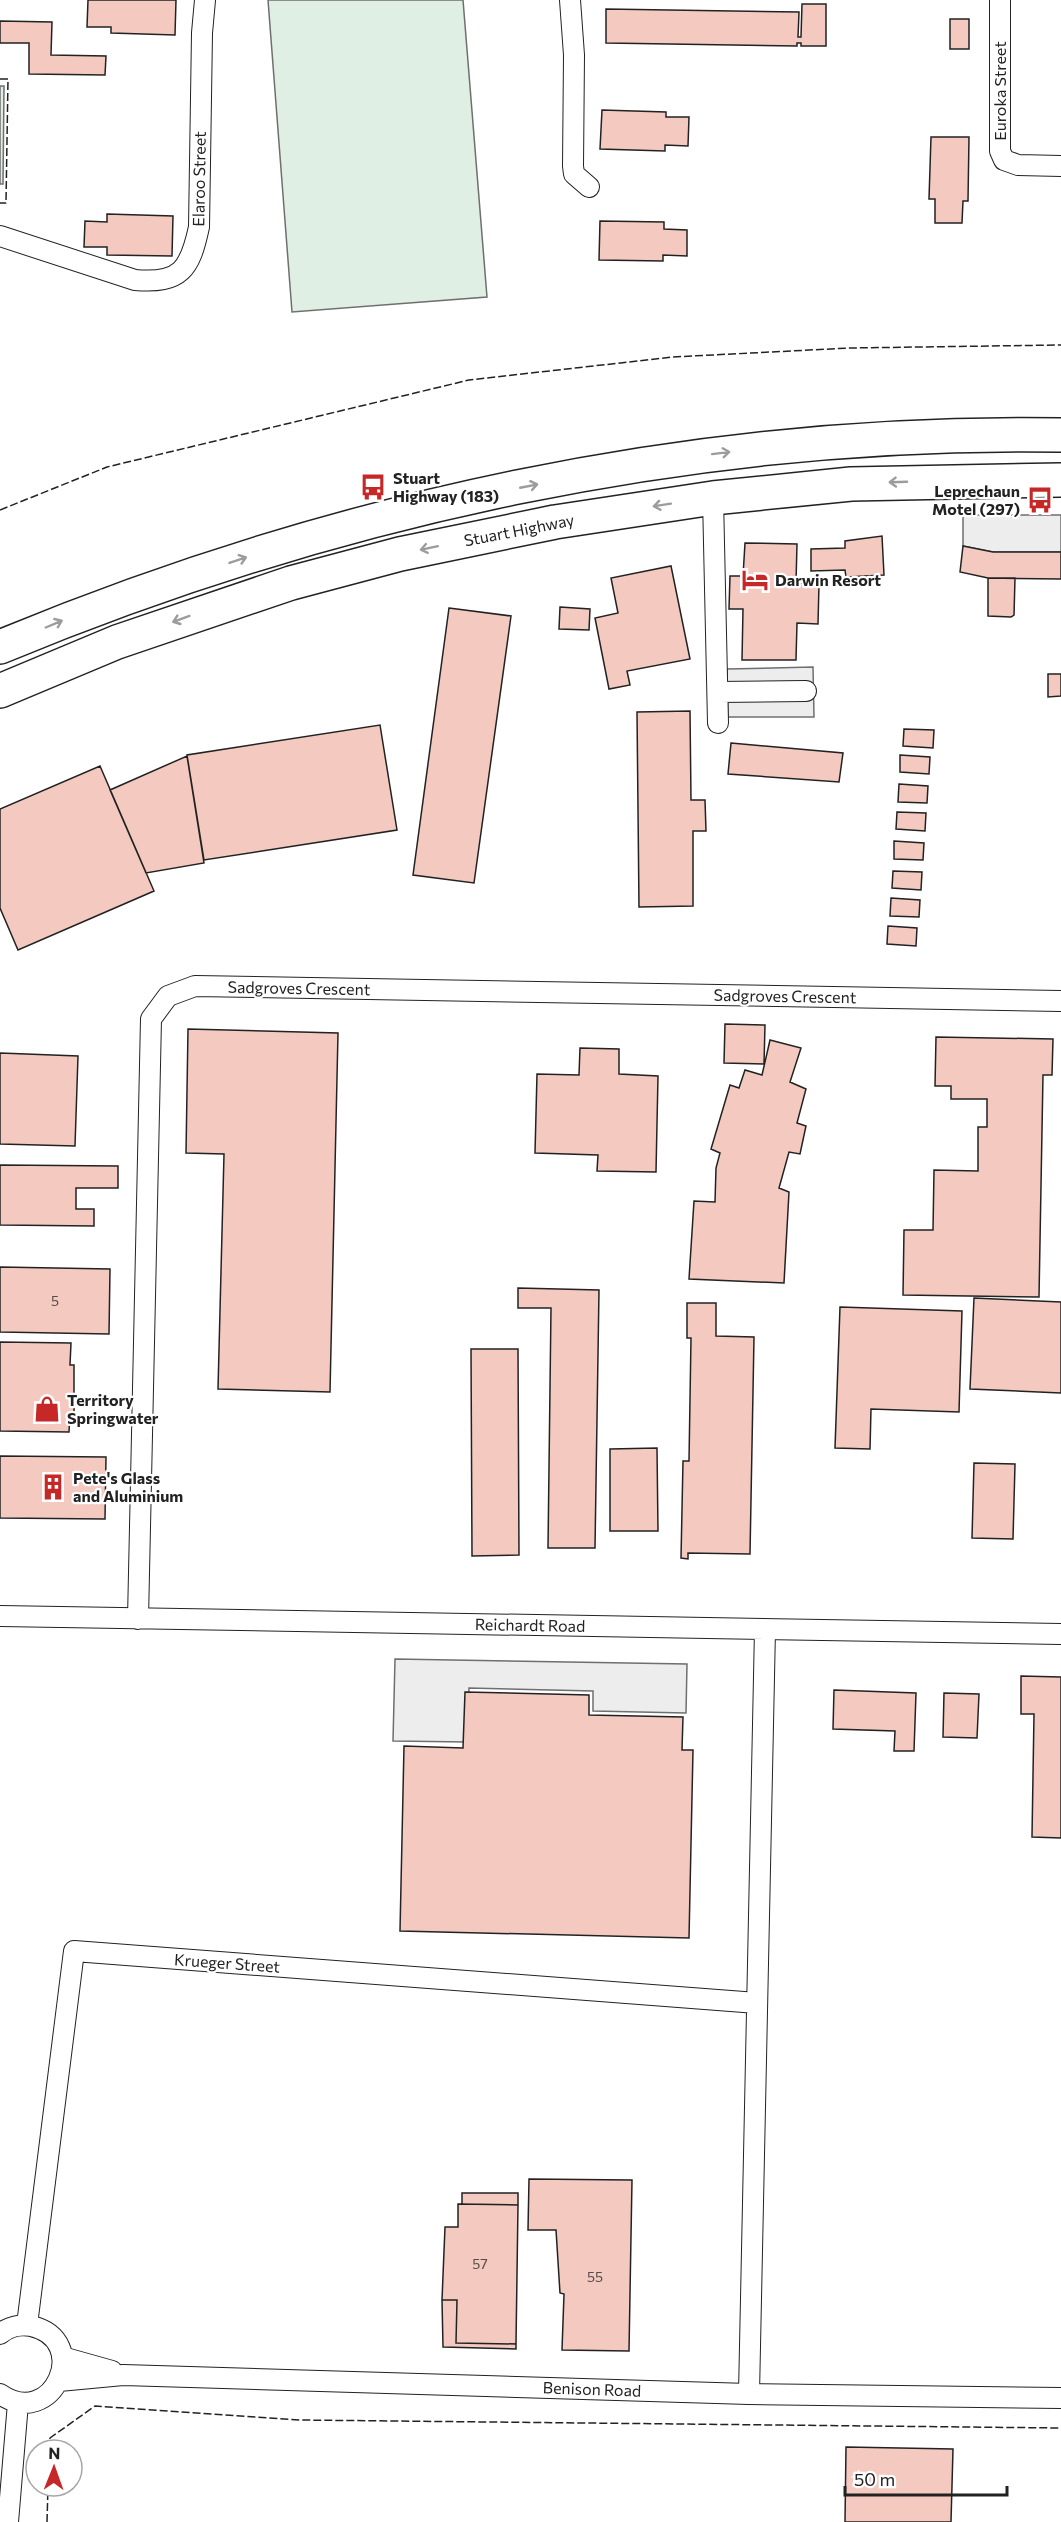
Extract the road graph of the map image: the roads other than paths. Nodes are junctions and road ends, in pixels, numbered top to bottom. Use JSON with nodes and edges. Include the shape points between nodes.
{"nodes":[{"id":1,"x":206,"y":0,"type":"edge"},
{"id":2,"x":570,"y":0,"type":"edge"},
{"id":3,"x":999,"y":0,"type":"edge"},
{"id":4,"x":1061,"y":166,"type":"edge"},
{"id":5,"x":589,"y":187,"type":"dead end"},
{"id":6,"x":0,"y":236,"type":"edge"},
{"id":7,"x":1061,"y":435,"type":"edge"},
{"id":8,"x":1061,"y":480,"type":"edge"},
{"id":9,"x":714,"y":498,"type":"junction"},
{"id":10,"x":200,"y":572,"type":"junction"},
{"id":11,"x":212,"y":608,"type":"junction"},
{"id":12,"x":0,"y":647,"type":"edge"},
{"id":13,"x":0,"y":691,"type":"edge"},
{"id":14,"x":806,"y":691,"type":"dead end"},
{"id":15,"x":718,"y":692,"type":"junction"},
{"id":16,"x":718,"y":723,"type":"dead end"},
{"id":17,"x":1061,"y":1001,"type":"edge"},
{"id":18,"x":0,"y":1616,"type":"edge"},
{"id":19,"x":138,"y":1619,"type":"junction"},
{"id":20,"x":765,"y":1629,"type":"junction"},
{"id":21,"x":1061,"y":1634,"type":"edge"},
{"id":22,"x":757,"y":2002,"type":"junction"},
{"id":23,"x":27,"y":2325,"type":"junction"},
{"id":24,"x":0,"y":2334,"type":"edge"},
{"id":25,"x":62,"y":2357,"type":"junction"},
{"id":26,"x":123,"y":2375,"type":"junction"},
{"id":27,"x":59,"y":2381,"type":"junction"},
{"id":28,"x":0,"y":2394,"type":"edge"},
{"id":29,"x":749,"y":2394,"type":"junction"},
{"id":30,"x":1061,"y":2398,"type":"edge"},
{"id":31,"x":18,"y":2403,"type":"junction"},
{"id":32,"x":8,"y":2522,"type":"edge"}],
"edges":[{"from":1,"to":6,"type":"street","name":"Elaroo Street","via":[[199,227],[188,266],[156,282],[135,280]]},
{"from":2,"to":5,"type":"street","via":[[574,55],[573,166],[574,174]]},
{"from":3,"to":4,"type":"street","name":"Euroka Street","via":[[1000,151],[1004,160],[1018,165]]},
{"from":10,"to":7,"type":"highway","one_way":true,"via":[[391,516],[620,468],[780,447],[895,439]]},
{"from":8,"to":9,"type":"highway","name":"Stuart Highway","one_way":true,"via":[[851,484]]},
{"from":9,"to":11,"type":"highway","name":"Stuart Highway","one_way":true,"via":[[555,522],[400,554]]},
{"from":9,"to":15,"type":"street"},
{"from":10,"to":11,"type":"highway"},
{"from":12,"to":10,"type":"highway","one_way":true,"via":[[136,592]]},
{"from":11,"to":13,"type":"highway","name":"Stuart Highway","one_way":true},
{"from":14,"to":15,"type":"street"},
{"from":15,"to":16,"type":"street"},
{"from":17,"to":19,"type":"street","name":"Sadgroves Crescent","via":[[195,986],[168,996],[151,1019]]},
{"from":18,"to":19,"type":"street","name":"Reichardt Road"},
{"from":19,"to":20,"type":"street","name":"Reichardt Road"},
{"from":20,"to":21,"type":"street","name":"Reichardt Road"},
{"from":20,"to":22,"type":"street"},
{"from":22,"to":23,"type":"street","name":"Krueger Street","via":[[74,1951]]},
{"from":22,"to":29,"type":"street"},
{"from":23,"to":24,"type":"street"},
{"from":23,"to":25,"type":"street","via":[[50,2335]]},
{"from":25,"to":26,"type":"street","name":"Benison Road"},
{"from":25,"to":27,"type":"street"},
{"from":26,"to":27,"type":"street","name":"Benison Road"},
{"from":26,"to":29,"type":"street","name":"Benison Road"},
{"from":27,"to":31,"type":"street","via":[[42,2398]]},
{"from":28,"to":31,"type":"street"},
{"from":29,"to":30,"type":"street","name":"Benison Road"},
{"from":31,"to":32,"type":"street"}]}
